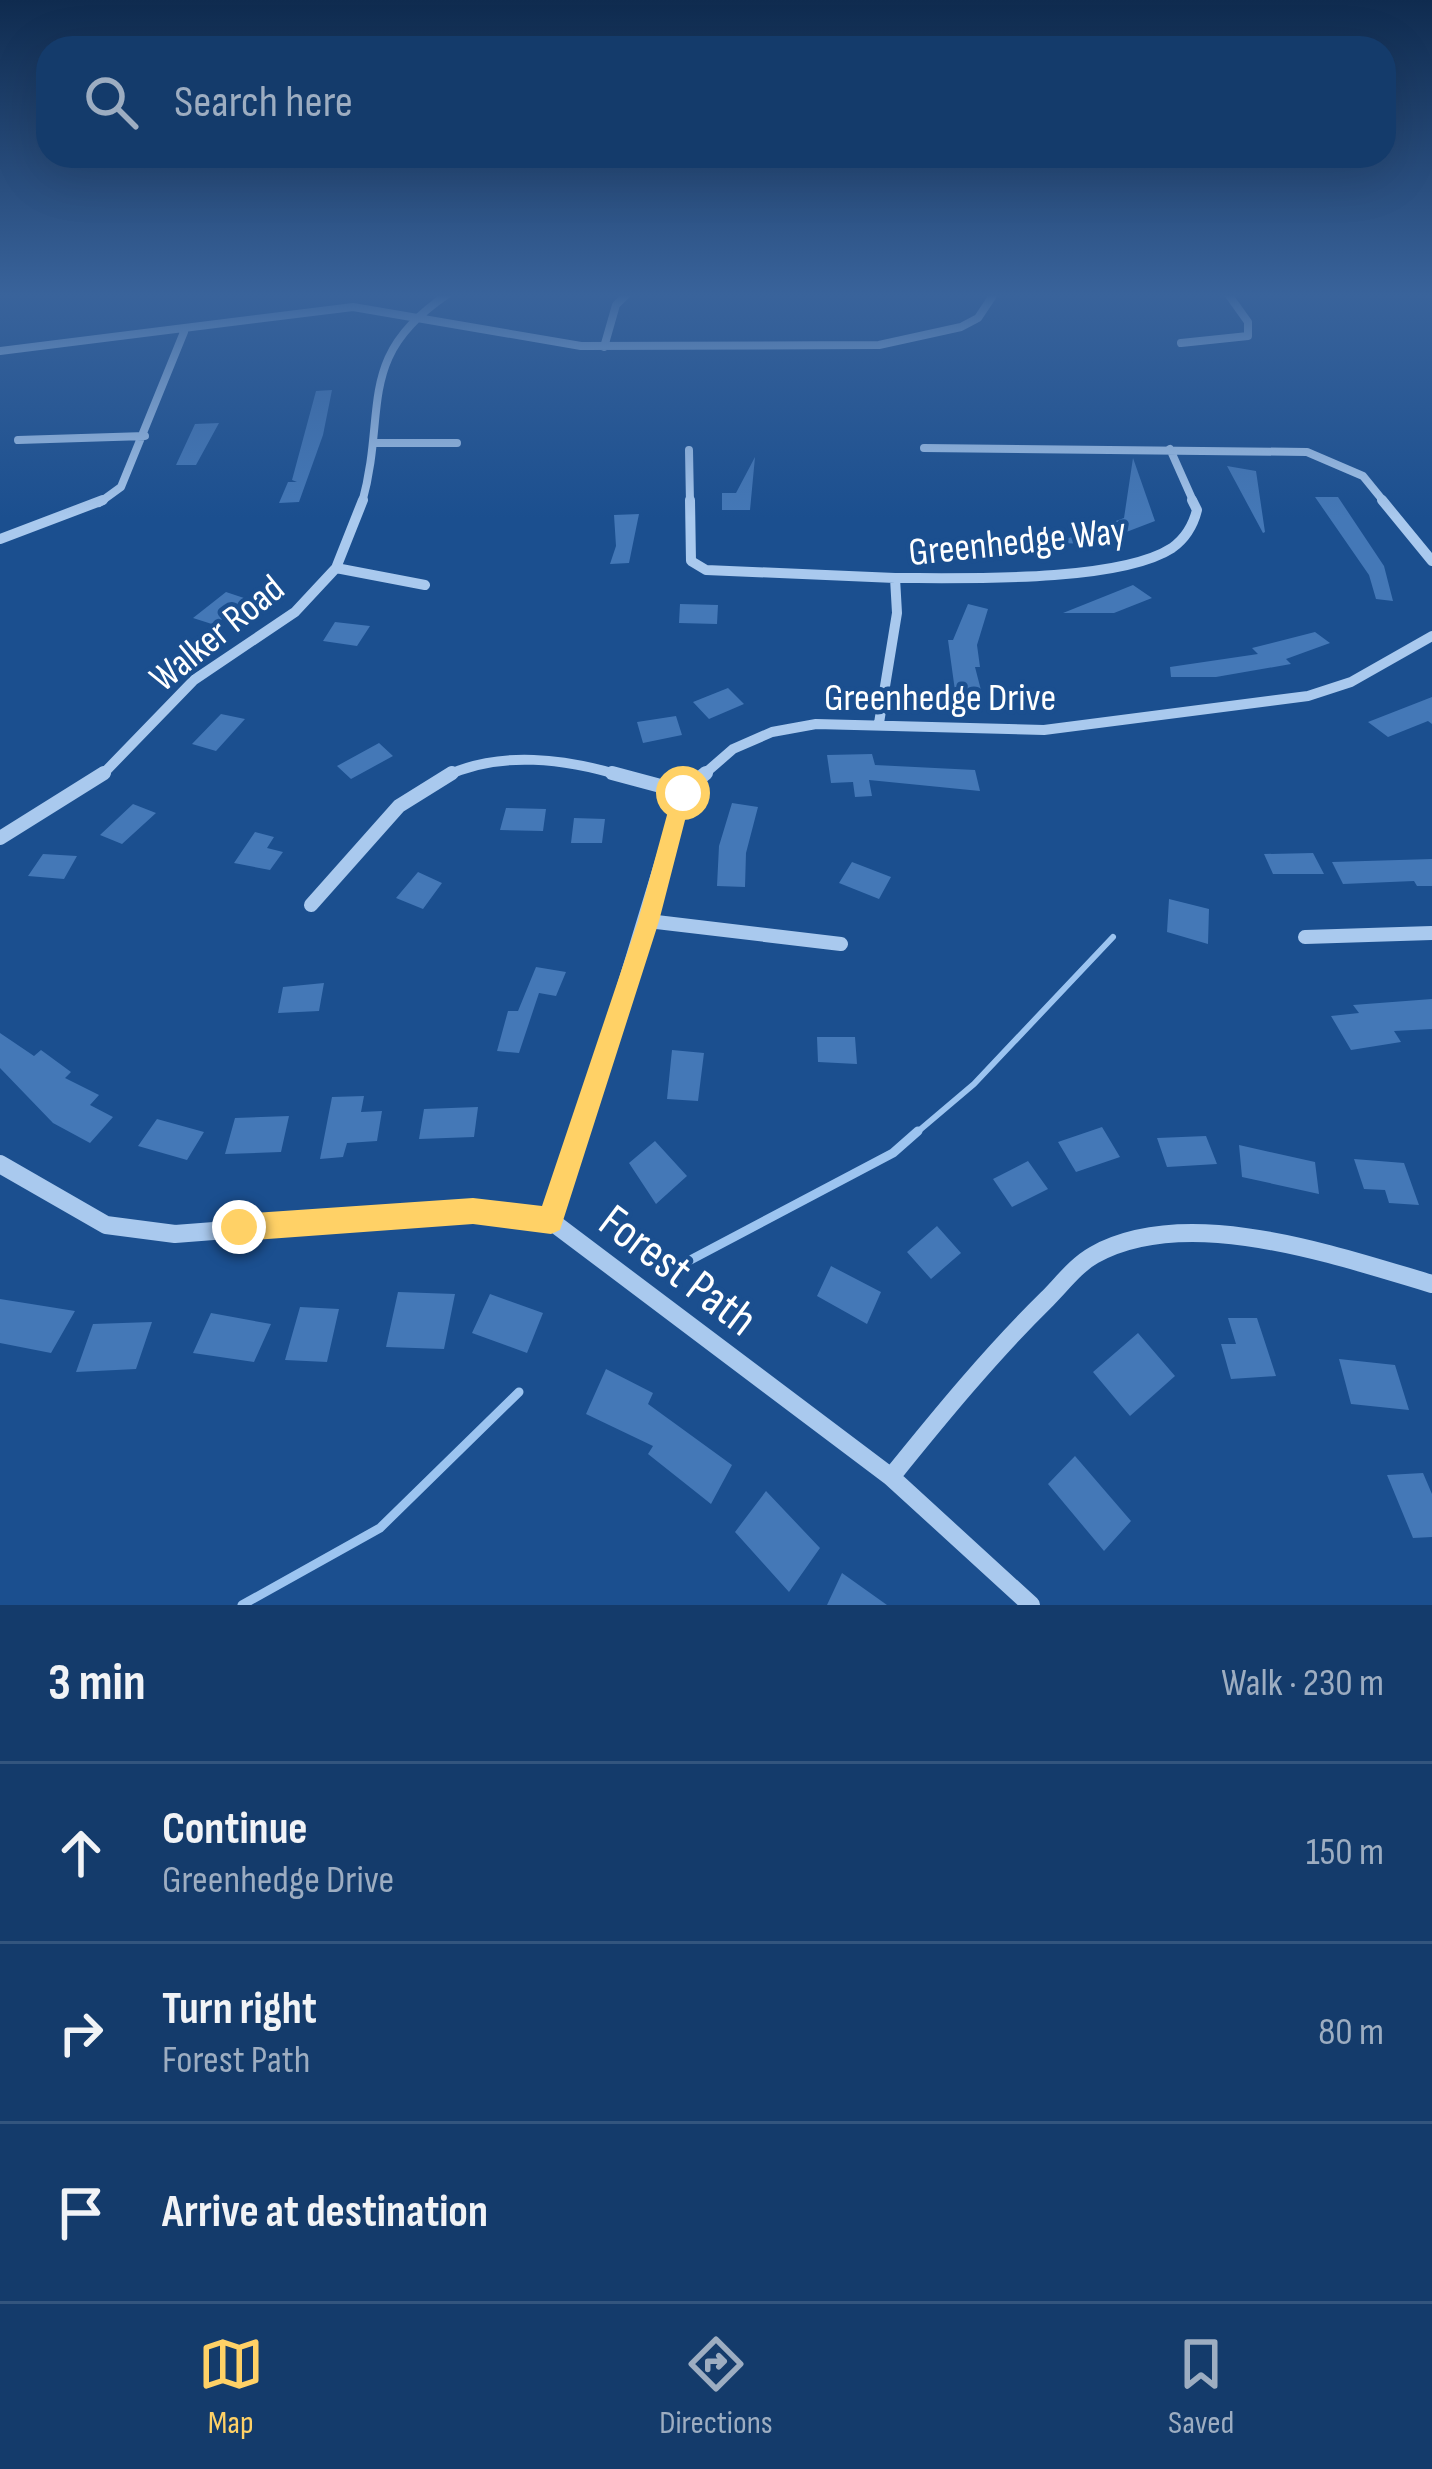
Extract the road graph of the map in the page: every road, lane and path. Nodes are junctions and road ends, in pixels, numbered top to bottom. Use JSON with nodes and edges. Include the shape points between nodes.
{"nodes":[{"id":1,"x":170,"y":369,"type":"edge"},
{"id":2,"x":382,"y":369,"type":"edge"},
{"id":3,"x":145,"y":436,"type":"junction"},
{"id":4,"x":18,"y":440,"type":"dead end"},
{"id":5,"x":373,"y":443,"type":"junction"},
{"id":6,"x":457,"y":443,"type":"dead end"},
{"id":7,"x":925,"y":448,"type":"dead end"},
{"id":8,"x":1170,"y":449,"type":"junction"},
{"id":9,"x":689,"y":450,"type":"dead end"},
{"id":10,"x":0,"y":539,"type":"edge"},
{"id":11,"x":1432,"y":561,"type":"edge"},
{"id":12,"x":336,"y":568,"type":"junction"},
{"id":13,"x":895,"y":578,"type":"junction"},
{"id":14,"x":424,"y":584,"type":"dead end"},
{"id":15,"x":1432,"y":637,"type":"edge"},
{"id":16,"x":879,"y":723,"type":"junction"},
{"id":17,"x":683,"y":793,"type":"junction"},
{"id":18,"x":0,"y":838,"type":"edge"},
{"id":19,"x":311,"y":905,"type":"dead end"},
{"id":20,"x":648,"y":921,"type":"junction"},
{"id":21,"x":1432,"y":933,"type":"edge"},
{"id":22,"x":1305,"y":937,"type":"dead end"},
{"id":23,"x":841,"y":944,"type":"dead end"},
{"id":24,"x":0,"y":1164,"type":"edge"},
{"id":25,"x":551,"y":1221,"type":"junction"},
{"id":26,"x":1432,"y":1284,"type":"edge"},
{"id":27,"x":891,"y":1478,"type":"junction"},
{"id":28,"x":1031,"y":1605,"type":"edge"}],
"edges":[{"from":1,"to":3,"type":"street"},
{"from":2,"to":5,"type":"street","name":"Walker Road"},
{"from":3,"to":4,"type":"street"},
{"from":3,"to":10,"type":"street","via":[[121,487],[72,516]]},
{"from":5,"to":6,"type":"street"},
{"from":5,"to":12,"type":"street","name":"Walker Road","via":[[364,498]]},
{"from":7,"to":8,"type":"street"},
{"from":8,"to":11,"type":"street","via":[[1272,448],[1328,458],[1363,476]]},
{"from":8,"to":13,"type":"street","name":"Greenhedge Way","via":[[1197,510],[1190,532],[1161,554],[1101,568]]},
{"from":9,"to":13,"type":"street","via":[[691,560],[706,570]]},
{"from":12,"to":14,"type":"street"},
{"from":12,"to":18,"type":"street","name":"Walker Road","via":[[295,612],[194,680],[98,779]]},
{"from":13,"to":16,"type":"street","name":"Greenhedge Way"},
{"from":15,"to":16,"type":"street","name":"Greenhedge Drive","via":[[1308,696],[1044,730]]},
{"from":16,"to":17,"type":"street","name":"Greenhedge Drive","via":[[772,732],[734,749]]},
{"from":17,"to":19,"type":"street","via":[[596,768],[532,761],[455,769],[405,795]]},
{"from":17,"to":20,"type":"street"},
{"from":20,"to":23,"type":"street"},
{"from":20,"to":25,"type":"street"},
{"from":21,"to":22,"type":"street"},
{"from":24,"to":25,"type":"street","name":"Forest Path","via":[[106,1225],[175,1234],[473,1211]]},
{"from":25,"to":27,"type":"street","name":"Forest Path"},
{"from":26,"to":27,"type":"street","via":[[1208,1235],[1131,1240],[1092,1256],[995,1349]]},
{"from":27,"to":28,"type":"street","name":"Forest Path"}]}
